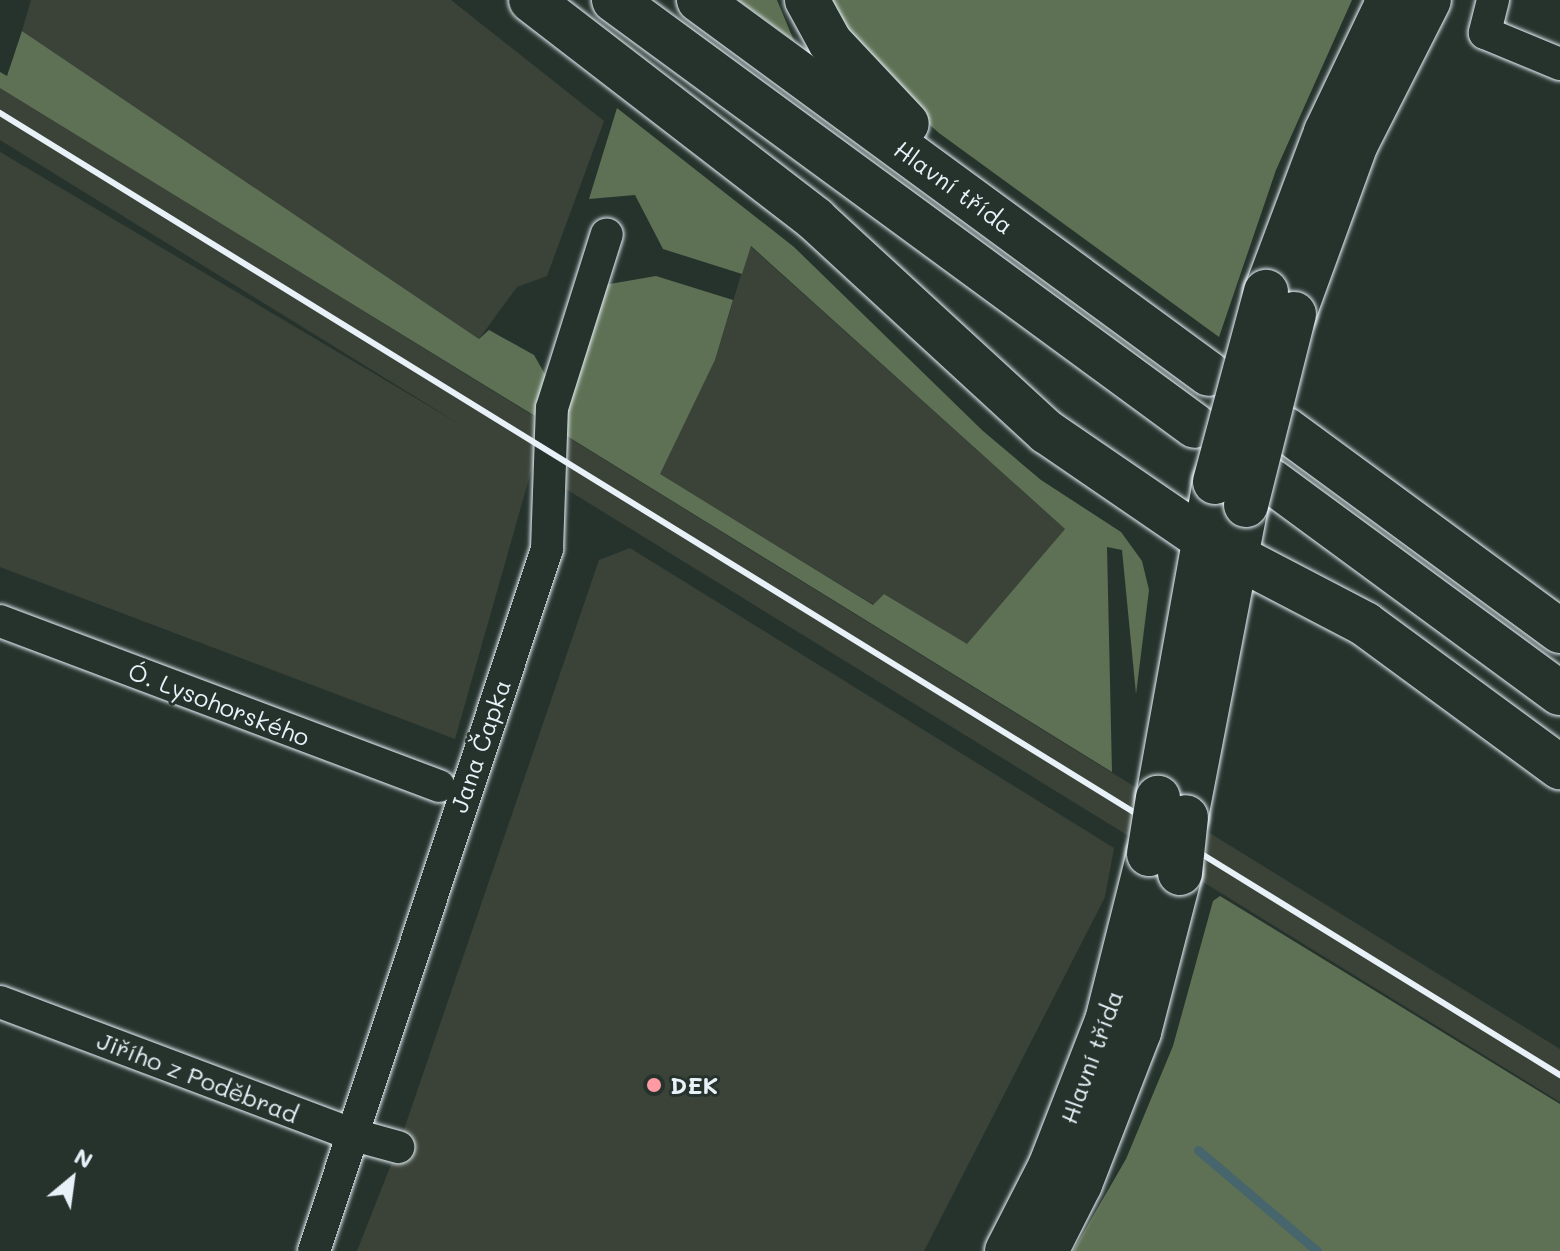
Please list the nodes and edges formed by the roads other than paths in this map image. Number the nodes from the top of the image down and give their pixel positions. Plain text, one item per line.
1 (531, 0) edge
2 (614, 0) edge
3 (699, 0) edge
4 (807, 0) edge
5 (1429, 0) edge
6 (1493, 0) edge
7 (1387, 3) edge
8 (1560, 64) edge
9 (607, 234) dead end
10 (1069, 271) junction
11 (1280, 303) junction
12 (1209, 374) dead end
13 (1195, 426) dead end
14 (1285, 429) dead end
15 (1244, 489) junction
16 (1220, 548) junction
17 (0, 621) edge
18 (1560, 631) edge
19 (1560, 693) edge
20 (1560, 767) edge
21 (439, 786) dead end
22 (1164, 864) junction
23 (0, 1002) edge
24 (354, 1135) junction
25 (398, 1147) dead end
26 (314, 1251) edge
27 (1007, 1251) edge
28 (1046, 1251) edge

1 - 16 main road
2 - 13 main road
3 - 10 main road, Hlavní třída
4 - 10 main road
5 - 11 main road
6 - 8 street
7 - 11 main road
9 - 24 street, Jana Čapka
10 - 12 main road, Hlavní třída
11 - 15 main road, bridge
14 - 18 main road
15 - 16 main road
15 - 19 main road
16 - 20 main road
16 - 22 main road, bridge
17 - 21 street, Ó. Lysohorského
22 - 27 main road, Hlavní třída
22 - 28 main road, Hlavní třída
23 - 24 street, Jiřího z Poděbrad
24 - 25 street, Jiřího z Poděbrad
24 - 26 street, Jana Čapka

